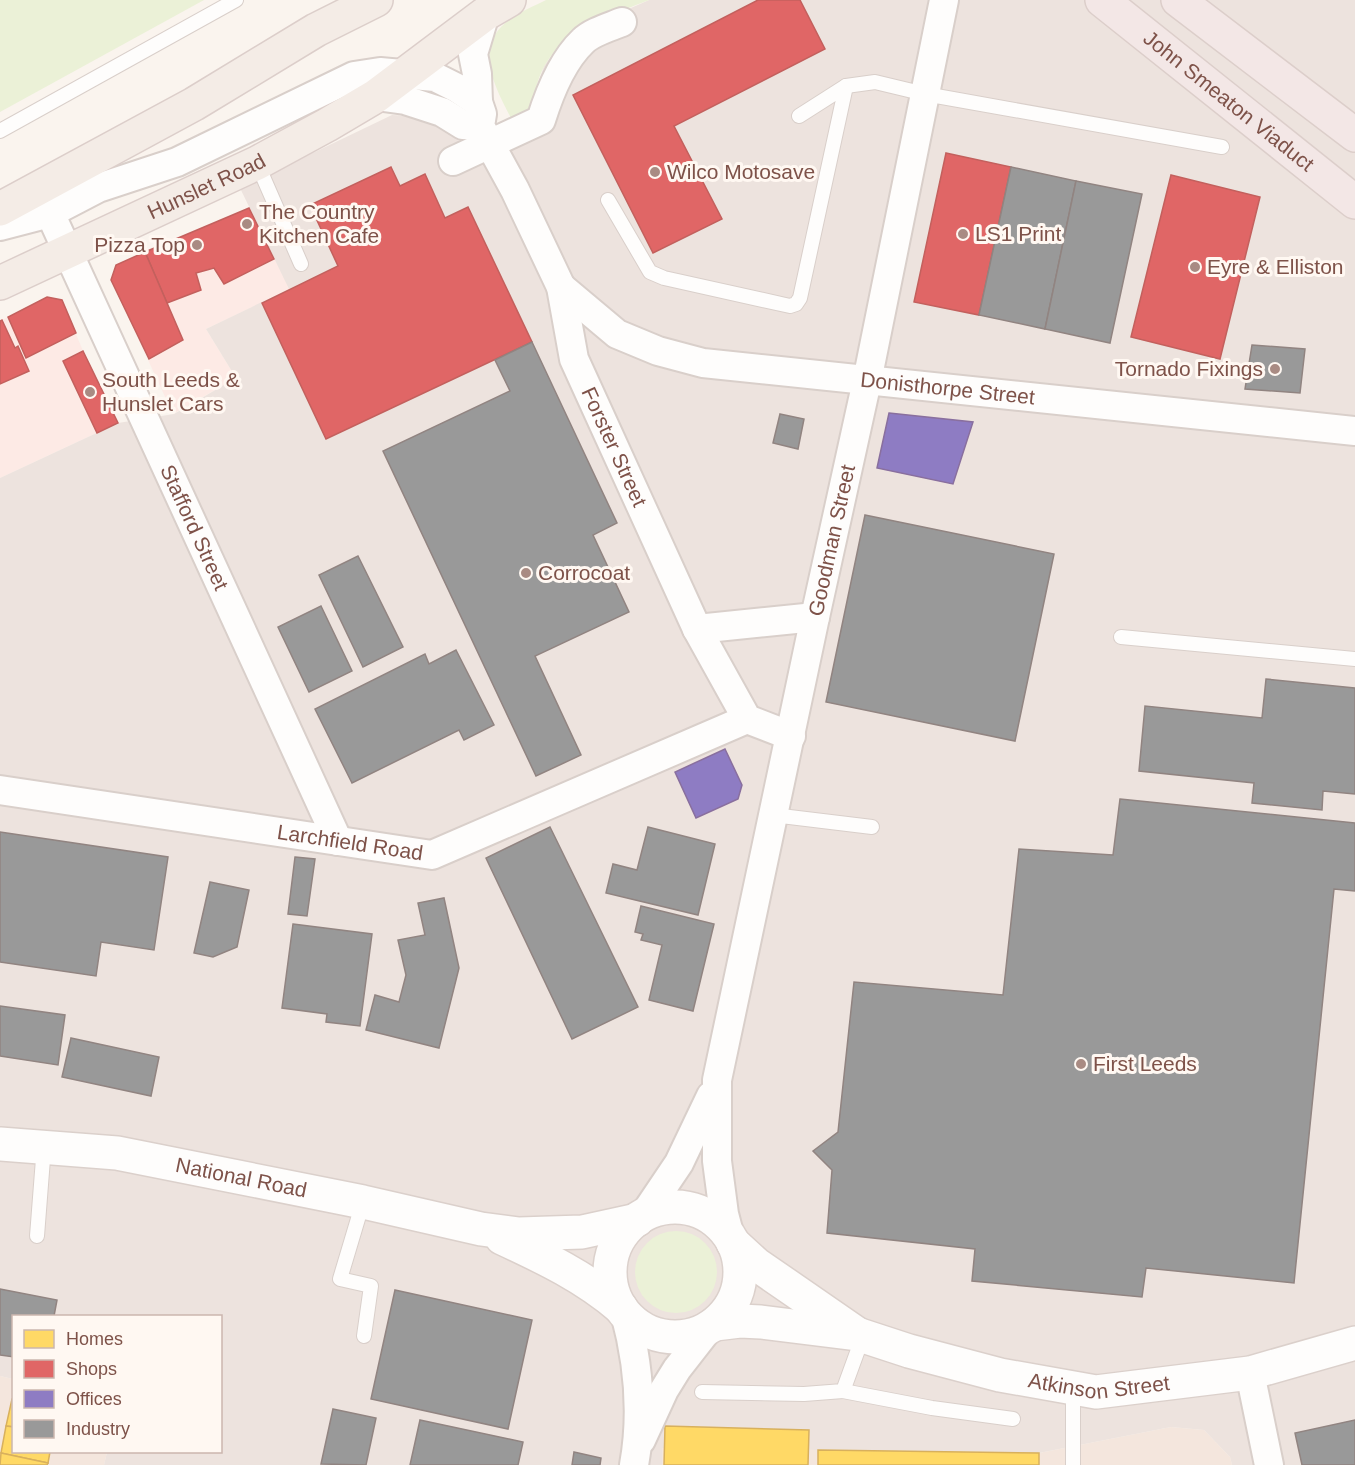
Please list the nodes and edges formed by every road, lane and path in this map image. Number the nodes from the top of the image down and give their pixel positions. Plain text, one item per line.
1 (236, 0) edge
2 (376, 0) edge
3 (944, 0) edge
4 (1102, 0) edge
5 (1178, 0) edge
6 (497, 7) edge
7 (622, 22) dead end
8 (405, 74) junction
9 (846, 86) junction
10 (925, 94) junction
11 (376, 96) junction
12 (799, 116) dead end
13 (482, 124) junction
14 (0, 131) edge
15 (1355, 135) edge
16 (1222, 147) dead end
17 (453, 161) dead end
18 (257, 163) junction
19 (608, 200) dead end
20 (1355, 202) edge
21 (0, 209) edge
22 (50, 213) junction
23 (0, 226) edge
24 (68, 250) junction
25 (301, 264) dead end
26 (0, 283) edge
27 (561, 287) junction
28 (867, 381) junction
29 (1355, 431) edge
30 (815, 616) junction
31 (697, 629) junction
32 (1121, 637) dead end
33 (1355, 659) edge
34 (747, 719) junction
35 (791, 736) junction
36 (0, 790) edge
37 (773, 815) junction
38 (873, 827) dead end
39 (338, 842) junction
40 (717, 1080) junction
41 (0, 1144) edge
42 (44, 1146) junction
43 (363, 1202) junction
44 (641, 1218) junction
45 (481, 1229) junction
46 (37, 1236) dead end
47 (731, 1240) junction
48 (623, 1311) junction
49 (712, 1326) junction
50 (364, 1335) dead end
51 (860, 1335) junction
52 (1351, 1346) edge
53 (1250, 1373) junction
54 (1073, 1388) junction
55 (843, 1391) junction
56 (702, 1392) dead end
57 (1013, 1419) dead end
58 (635, 1458) edge
59 (1073, 1465) edge
60 (1269, 1465) edge

1 - 14 lane
2 - 21 main road
3 - 10 street, Goodman Street
4 - 20 highway, John Smeaton Viaduct
5 - 15 highway
6 - 8 main road, Hunslet Road
6 - 13 street, Forster Street
7 - 13 street
8 - 11 main road, Hunslet Road
8 - 13 street, Forster Street
8 - 22 street, Hunslet Road
9 - 10 lane
9 - 12 lane
9 - 19 lane
10 - 16 lane
10 - 28 street, Goodman Street
11 - 13 street
11 - 18 main road, Hunslet Road
13 - 17 street
13 - 27 street, Forster Street
18 - 24 main road, Hunslet Road
18 - 25 lane
22 - 23 street, Hunslet Road
22 - 24 street, Stafford Street
24 - 26 main road, Hunslet Road
24 - 39 street, Stafford Street
27 - 28 street, Donisthorpe Street
27 - 31 street, Forster Street
28 - 29 street, Donisthorpe Street
28 - 30 street, Goodman Street
30 - 31 street
30 - 35 street, Goodman Street
31 - 34 street, Forster Street
32 - 33 lane
34 - 35 street
34 - 39 street, Larchfield Road
35 - 37 street, Goodman Street
36 - 39 street, Larchfield Road
37 - 38 lane
37 - 40 street, Goodman Street
40 - 44 street, Goodman Street
40 - 47 street, Goodman Street
41 - 42 street, National Road
42 - 43 street, National Road
42 - 46 lane
43 - 45 street, National Road
43 - 50 lane
44 - 45 street, National Road
44 - 47 street
44 - 48 street
45 - 48 street, National Road
47 - 49 street
47 - 51 street, Atkinson Street
48 - 49 street
48 - 58 street
49 - 51 street, Atkinson Street
49 - 58 street
51 - 54 street, Atkinson Street
51 - 55 lane
52 - 53 street, Atkinson Street
53 - 54 street, Atkinson Street
53 - 60 street
54 - 59 lane
55 - 56 lane
55 - 57 lane

